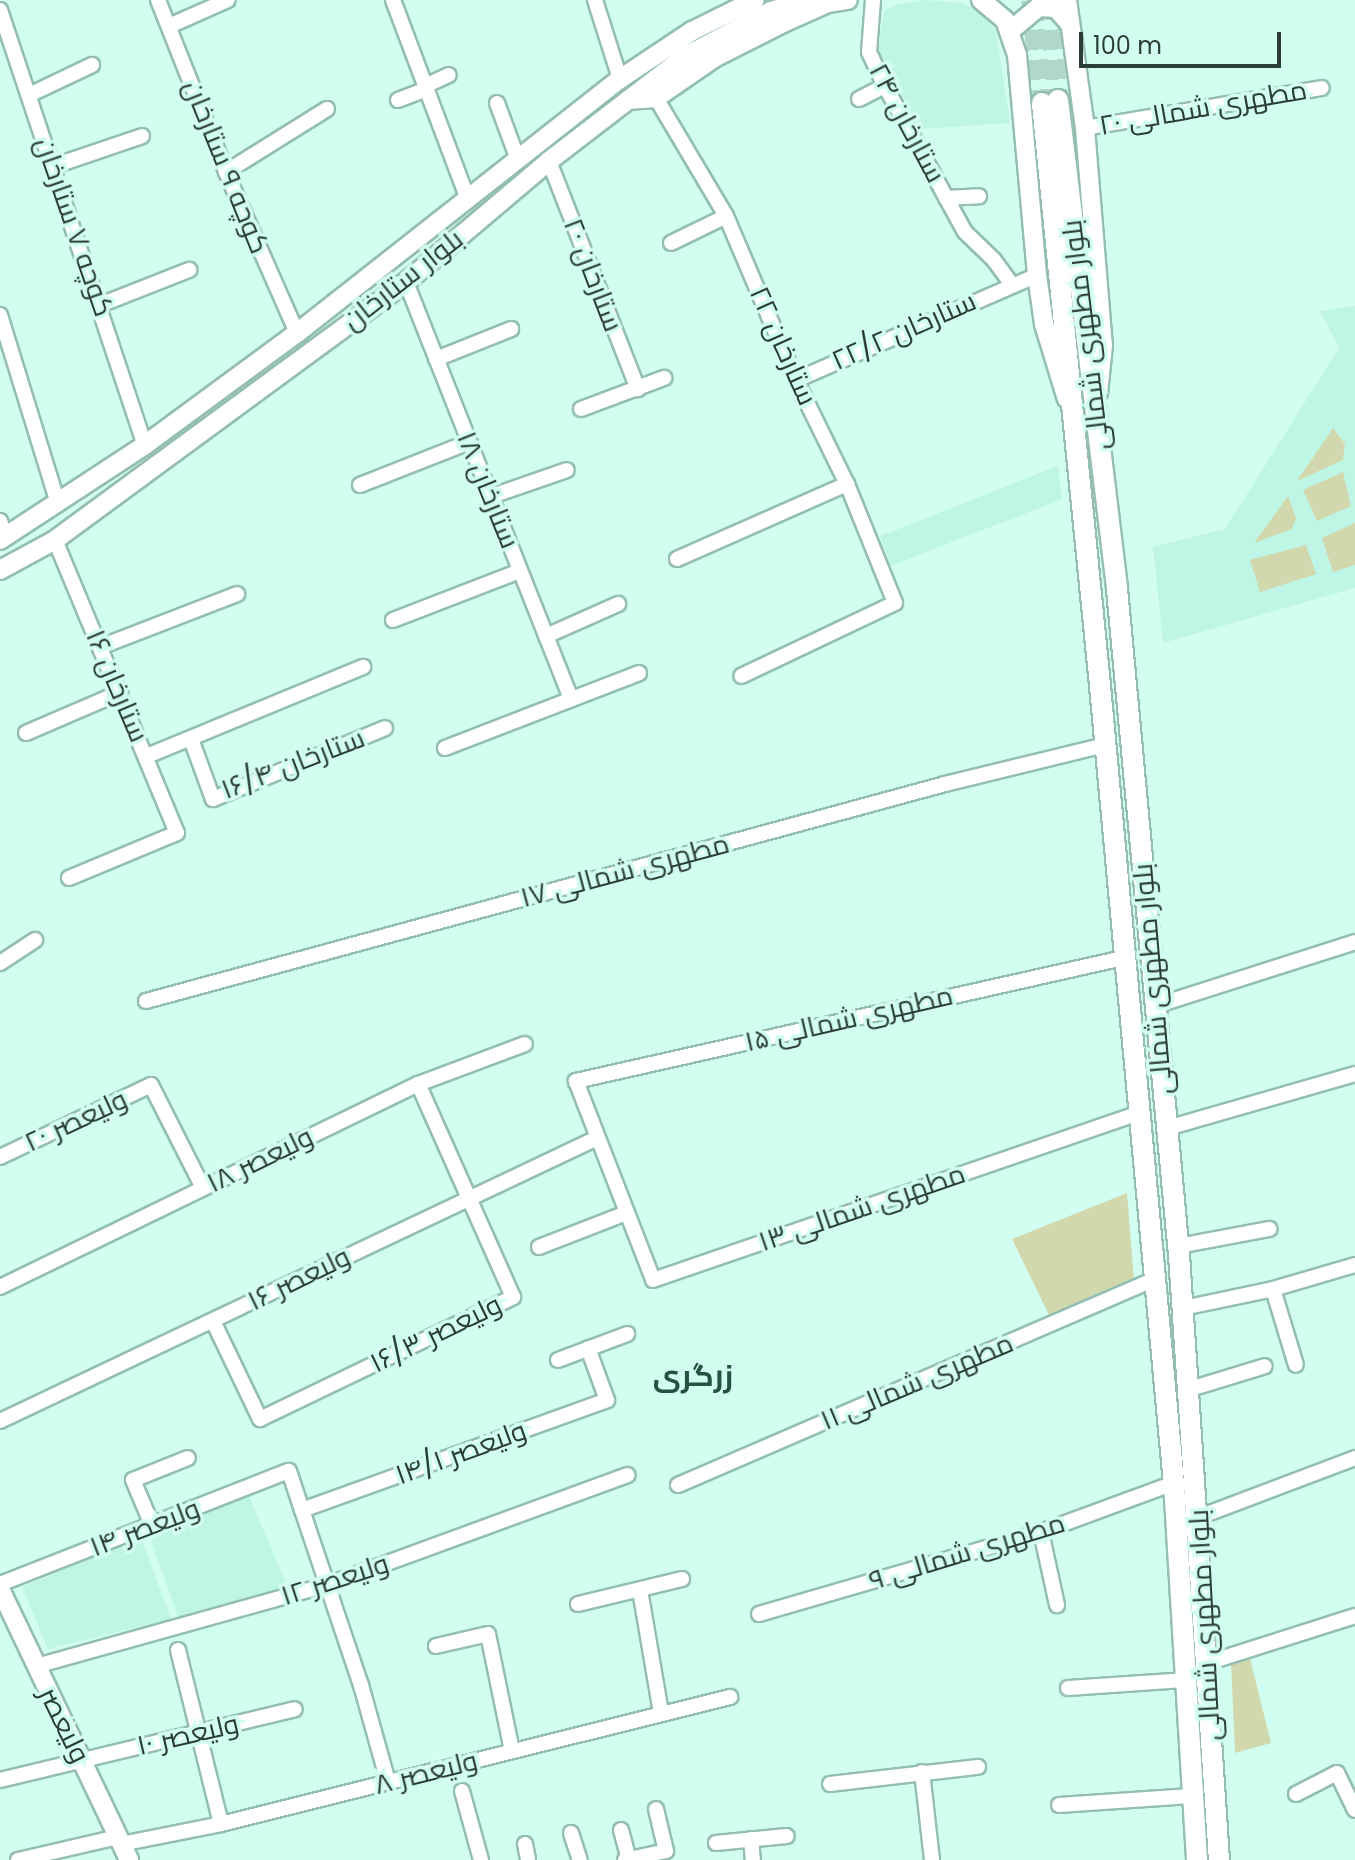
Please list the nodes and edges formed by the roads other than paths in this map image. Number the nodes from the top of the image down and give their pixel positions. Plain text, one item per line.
1 (158, 0) edge
2 (228, 0) edge
3 (393, 0) edge
4 (595, 0) edge
5 (755, 0) edge
6 (809, 0) edge
7 (848, 0) edge
8 (873, 0) edge
9 (981, 0) edge
10 (1067, 0) edge
11 (1079, 0) edge
12 (0, 10) edge
13 (169, 26) junction
14 (1010, 31) junction
15 (1074, 34) junction
16 (92, 65) dead end
17 (449, 75) dead end
18 (620, 79) junction
19 (885, 86) junction
20 (426, 87) junction
21 (1322, 88) dead end
22 (29, 95) junction
23 (656, 98) junction
24 (859, 99) dead end
25 (398, 100) dead end
26 (625, 100) junction
27 (497, 103) dead end
28 (327, 109) dead end
29 (1085, 128) junction
30 (142, 136) dead end
31 (517, 157) junction
32 (549, 161) junction
33 (54, 166) junction
34 (226, 172) junction
35 (979, 196) dead end
36 (946, 198) junction
37 (468, 200) junction
38 (726, 216) junction
39 (671, 243) dead end
40 (189, 270) dead end
41 (1037, 275) junction
42 (406, 282) junction
43 (1011, 283) junction
44 (100, 305) junction
45 (0, 315) edge
46 (511, 329) dead end
47 (297, 333) junction
48 (436, 359) junction
49 (664, 378) dead end
50 (796, 380) junction
51 (638, 389) junction
52 (581, 409) dead end
53 (1095, 415) junction
54 (1072, 417) junction
55 (469, 442) junction
56 (145, 445) junction
57 (567, 470) dead end
58 (847, 484) junction
59 (360, 485) dead end
60 (492, 496) junction
61 (58, 504) junction
62 (2, 533) edge
63 (55, 540) junction
64 (677, 559) dead end
65 (0, 570) edge
66 (520, 571) junction
67 (237, 594) dead end
68 (618, 604) dead end
69 (393, 620) dead end
70 (546, 636) junction
71 (100, 647) junction
72 (363, 667) dead end
73 (639, 673) dead end
74 (741, 676) dead end
75 (121, 692) junction
76 (571, 699) junction
77 (385, 728) dead end
78 (26, 733) dead end
79 (191, 739) junction
80 (1105, 745) junction
81 (445, 748) dead end
82 (147, 756) junction
83 (69, 878) dead end
84 (35, 940) dead end
85 (1355, 942) edge
86 (1123, 958) junction
87 (0, 963) edge
88 (146, 1001) dead end
89 (1155, 1006) junction
90 (525, 1044) dead end
91 (1355, 1074) edge
92 (418, 1084) junction
93 (1139, 1113) junction
94 (1167, 1128) junction
95 (597, 1138) junction
96 (0, 1157) edge
97 (203, 1188) junction
98 (468, 1197) junction
99 (626, 1213) junction
100 (1269, 1229) dead end
101 (1178, 1246) junction
102 (539, 1247) dead end
103 (1355, 1265) edge
104 (1155, 1279) junction
105 (0, 1287) edge
106 (1273, 1289) junction
107 (1183, 1308) junction
108 (213, 1321) junction
109 (627, 1334) dead end
110 (588, 1348) junction
111 (558, 1360) dead end
112 (1296, 1365) dead end
113 (1265, 1366) dead end
114 (1190, 1389) junction
115 (0, 1421) edge
116 (188, 1458) dead end
117 (1355, 1458) edge
118 (628, 1475) dead end
119 (1174, 1483) junction
120 (678, 1485) dead end
121 (302, 1510) junction
122 (1199, 1517) junction
123 (152, 1525) junction
124 (1041, 1532) junction
125 (682, 1579) dead end
126 (327, 1585) junction
127 (0, 1586) edge
128 (640, 1590) junction
129 (578, 1604) dead end
130 (1057, 1605) dead end
131 (759, 1614) dead end
132 (1355, 1616) edge
133 (7, 1621) edge
134 (436, 1646) dead end
135 (178, 1650) dead end
136 (1207, 1663) junction
137 (36, 1666) junction
138 (1184, 1680) junction
139 (1068, 1688) dead end
140 (730, 1697) dead end
141 (295, 1709) dead end
142 (661, 1713) junction
143 (197, 1734) junction
144 (512, 1751) junction
145 (81, 1759) junction
146 (978, 1767) dead end
147 (922, 1772) junction
148 (0, 1780) edge
149 (388, 1782) junction
150 (830, 1784) dead end
151 (462, 1791) dead end
152 (1296, 1794) dead end
153 (1191, 1796) junction
154 (1059, 1805) dead end
155 (656, 1809) dead end
156 (1355, 1810) edge
157 (1215, 1822) junction
158 (221, 1824) junction
159 (621, 1830) dead end
160 (571, 1833) dead end
161 (787, 1836) dead end
162 (1193, 1837) junction
163 (751, 1839) junction
164 (716, 1843) dead end
165 (525, 1844) dead end
166 (123, 1847) edge
167 (18, 1860) edge
168 (481, 1860) edge
169 (528, 1860) edge
170 (580, 1860) edge
171 (627, 1860) edge
172 (753, 1860) edge
173 (932, 1860) edge
174 (1188, 1860) edge
175 (1197, 1860) edge
176 (1219, 1860) edge
177 (1234, 1860) edge

1 - 13 street, کوچه ۹ ستارخان
2 - 13 street
3 - 20 street
4 - 18 street
5 - 18 main road, بلوار ستارخان
6 - 26 main road, بلوار ستارخان
7 - 23 main road
8 - 19 street, ۲۴ ستارخان
9 - 14 main road
10 - 15 main road
11 - 15 main road
12 - 22 street, کوچه ۷ ستارخان
13 - 34 street, کوچه ۹ ستارخان
14 - 15 main road
14 - 41 main road
15 - 29 main road
16 - 22 street
17 - 20 street
18 - 31 main road, بلوار ستارخان
19 - 24 street
19 - 36 street, ۲۴ ستارخان
20 - 25 street
20 - 37 street
21 - 29 street, ۲۰ مطهری شمالی
22 - 33 street, کوچه ۷ ستارخان
23 - 26 main road
23 - 38 street, ۲۲ ستارخان
26 - 32 main road, بلوار ستارخان
27 - 31 street
28 - 34 street
29 - 53 main road
30 - 33 street
31 - 37 main road, بلوار ستارخان
32 - 42 main road, بلوار ستارخان
32 - 51 street, ۲۰ ستارخان
33 - 44 street, کوچه ۷ ستارخان
34 - 47 street, کوچه ۹ ستارخان
35 - 36 street
36 - 43 street, ۲۴ ستارخان
37 - 47 main road, بلوار ستارخان
38 - 39 street
38 - 50 street, ۲۲ ستارخان
40 - 44 street
41 - 43 street, ۲۲/۲ ستارخان
41 - 54 main road
42 - 48 street, ۱۸ ستارخان
42 - 63 main road, بلوار ستارخان
43 - 50 street, ۲۲/۲ ستارخان
44 - 56 street, کوچه ۷ ستارخان
45 - 61 street
46 - 48 street
47 - 56 main road, بلوار ستارخان
48 - 55 street, ۱۸ ستارخان
49 - 51 street
50 - 58 street, ۲۲ ستارخان
51 - 52 street
53 - 54 main road, بلوار مطهرى شمالى
53 - 89 main road, بلوار مطهرى شمالى
54 - 80 main road, بلوار مطهرى شمالى
55 - 59 street
55 - 60 street, ۱۸ ستارخان
56 - 61 main road, بلوار ستارخان
57 - 60 street
58 - 64 street
58 - 74 street, ۲۲ ستارخان
60 - 66 street, ۱۸ ستارخان
61 - 62 main road, بلوار ستارخان
63 - 65 main road, بلوار ستارخان
63 - 71 street, ۱۶ ستارخان
66 - 69 street
66 - 70 street, ۱۸ ستارخان
67 - 71 street
68 - 70 street
70 - 76 street, ۱۸ ستارخان
71 - 75 street, ۱۶ ستارخان
72 - 79 street
73 - 76 street
75 - 78 street
75 - 82 street, ۱۶ ستارخان
76 - 81 street
77 - 79 street, ۱۶/۴ ستارخان
79 - 82 street
80 - 86 main road, بلوار مطهرى شمالى
80 - 88 street, ۱۷ مطهری شمالی
82 - 83 street, ۱۶ ستارخان
84 - 87 street
85 - 89 street
86 - 93 main road, بلوار مطهرى شمالى
86 - 95 street, ۱۵ مطهری شمالی
89 - 94 main road, بلوار مطهرى شمالى
90 - 92 street, ۱۸ ولیعصر
91 - 94 street
92 - 97 street, ۱۸ ولیعصر
92 - 98 street
93 - 99 street, ۱۳ مطهری شمالی
93 - 104 main road, بلوار مطهرى شمالى
94 - 101 main road, بلوار مطهرى شمالى
95 - 98 street, ۱۶ ولیعصر
95 - 99 street
96 - 97 street, ۲۰ ولیعصر
97 - 105 street, ۱۸ ولیعصر
98 - 108 street, ۱۶ ولیعصر
98 - 108 street, ۱۶/۳ ولیعصر
99 - 102 street
100 - 101 street
101 - 107 main road, بلوار مطهرى شمالى
103 - 106 street
104 - 119 main road, بلوار مطهرى شمالى
104 - 120 street, ۱۱ مطهری شمالی
106 - 107 street
106 - 112 street
107 - 114 main road, بلوار مطهرى شمالى
108 - 115 street, ۱۶ ولیعصر
109 - 110 street
110 - 111 street
110 - 121 street, ۱۴/۱ ولیعصر
113 - 114 street
114 - 122 main road, بلوار مطهرى شمالى
116 - 123 street
117 - 122 street
118 - 126 street, ۱۲ ولیعصر
119 - 124 street, ۹ مطهری شمالی
119 - 138 main road, بلوار مطهرى شمالى
121 - 123 street, ۱۴ ولیعصر
121 - 126 street
122 - 136 main road, بلوار مطهرى شمالى
123 - 127 street, ۱۴ ولیعصر
124 - 130 street
124 - 131 street, ۹ مطهری شمالی
125 - 128 street
126 - 137 street, ۱۲ ولیعصر
126 - 149 street
127 - 133 main road, ولیعصر
128 - 129 street
128 - 142 street
132 - 136 street
133 - 137 main road, ولیعصر
134 - 144 street
135 - 143 street
136 - 157 main road, بلوار مطهرى شمالى
137 - 145 main road, ولیعصر
138 - 139 street
138 - 153 main road, بلوار مطهرى شمالى
140 - 142 street, ۸ ولیعصر
141 - 143 street, ۱۰ ولیعصر
142 - 144 street, ۸ ولیعصر
143 - 145 street, ۱۰ ولیعصر
143 - 158 street
144 - 149 street, ۸ ولیعصر
145 - 148 street, ۱۰ ولیعصر
145 - 166 main road, ولیعصر
146 - 147 street
147 - 150 street
147 - 173 street
149 - 158 street, ۸ ولیعصر
151 - 168 street
152 - 156 street
153 - 154 street
153 - 162 main road, بلوار مطهرى شمالى
155 - 171 street
157 - 176 main road, بلوار مطهرى شمالى
157 - 177 main road
158 - 166 street, ۸ ولیعصر
159 - 171 street
160 - 170 street
161 - 163 street
162 - 174 main road
162 - 175 main road, بلوار مطهرى شمالى
163 - 164 street
163 - 172 street
165 - 169 street
166 - 167 street, ۸ ولیعصر

